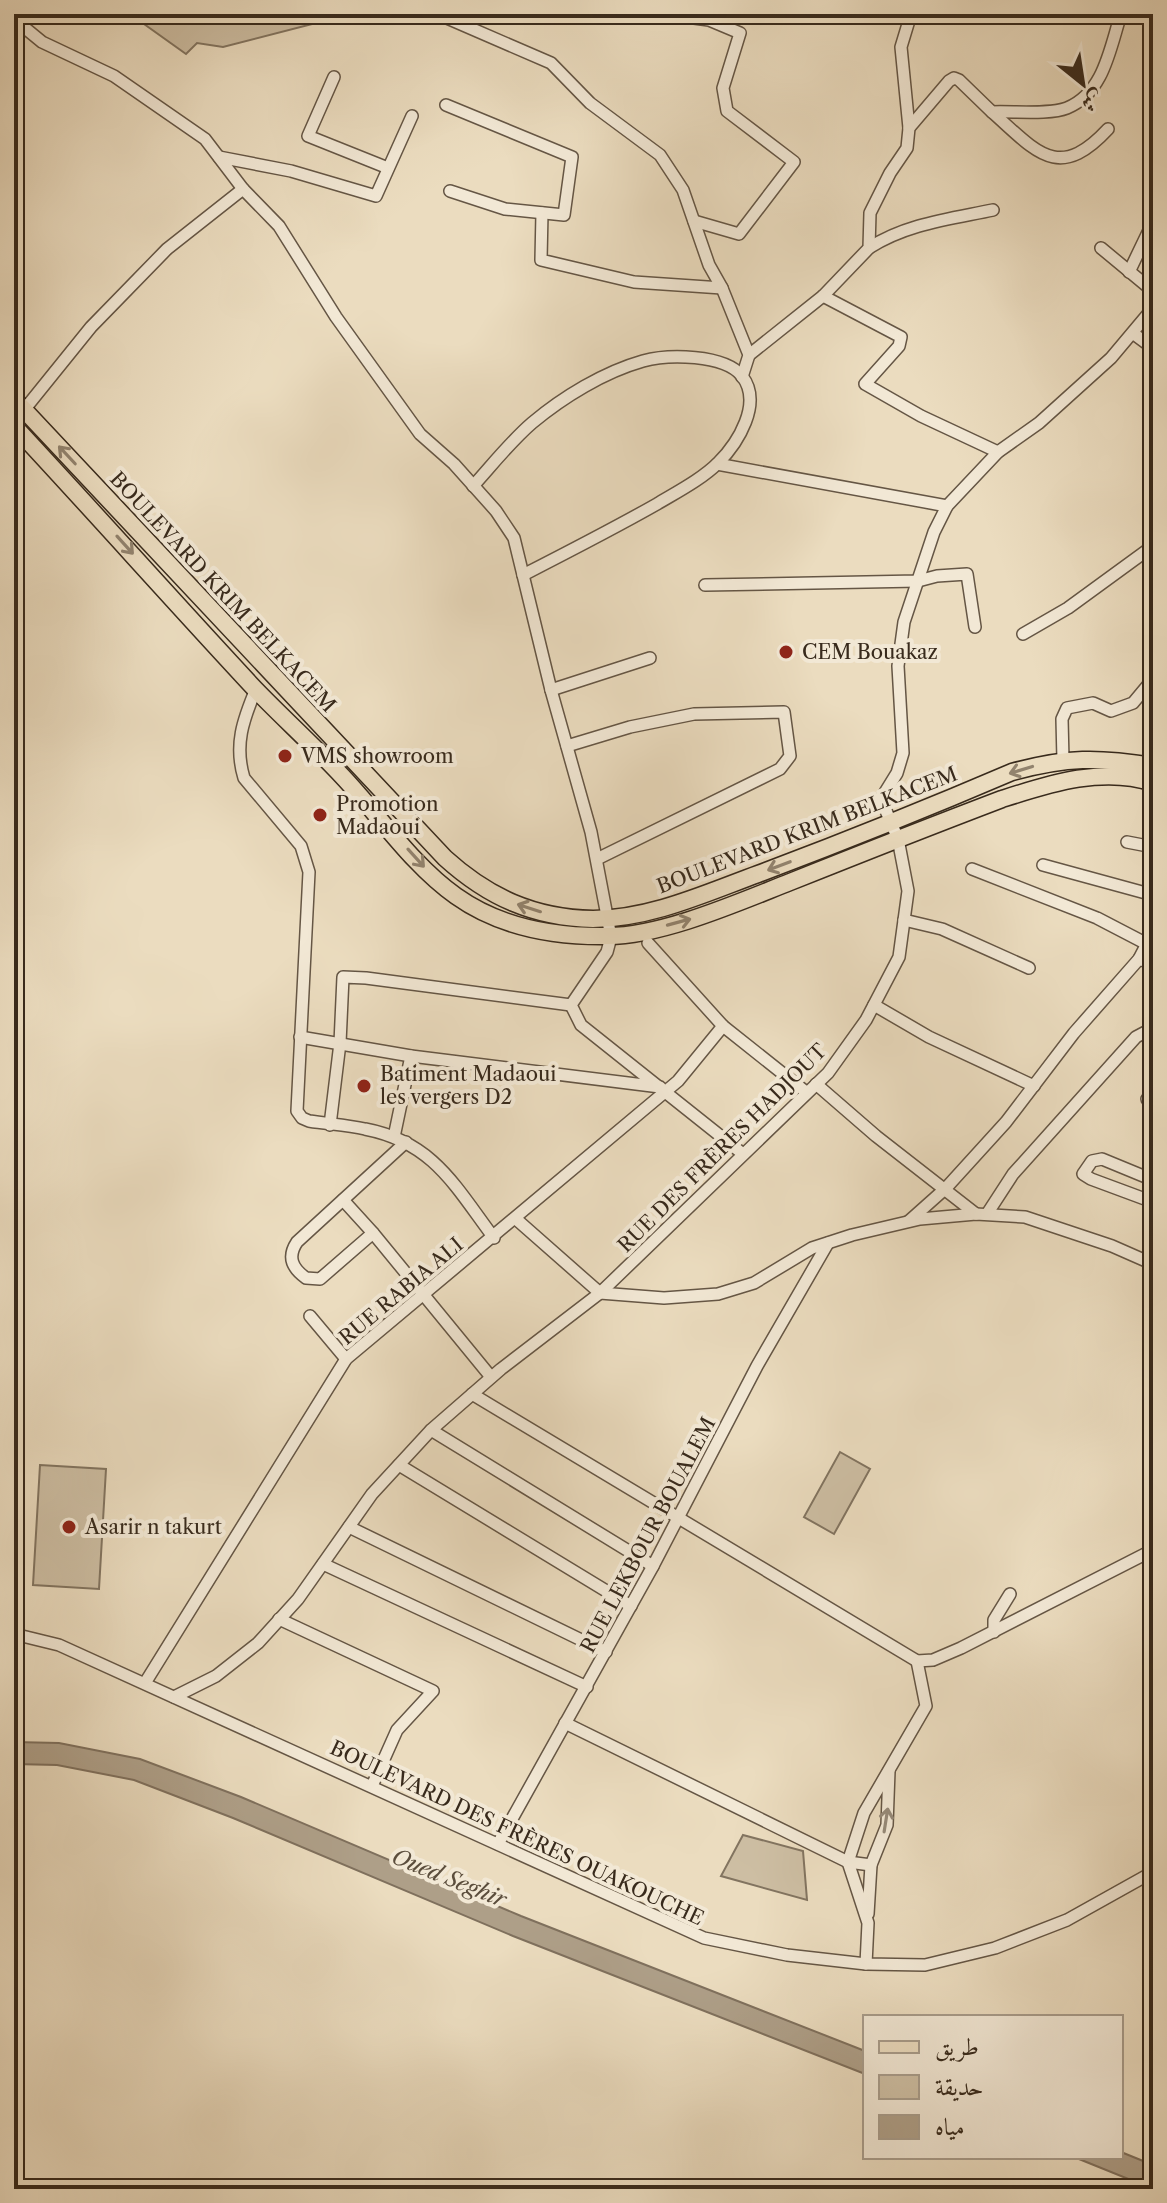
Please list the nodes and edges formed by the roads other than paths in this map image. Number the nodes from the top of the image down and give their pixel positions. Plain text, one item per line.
1 (444, 14) edge
2 (664, 14) edge
3 (911, 14) edge
4 (1121, 14) edge
5 (14, 19) edge
6 (334, 77) dead end
7 (446, 105) dead end
8 (992, 112) junction
9 (412, 116) dead end
10 (909, 128) junction
11 (1108, 129) dead end
12 (219, 157) junction
13 (388, 168) junction
14 (243, 189) junction
15 (450, 191) dead end
16 (993, 210) dead end
17 (542, 213) junction
18 (694, 221) junction
19 (1153, 222) edge
20 (869, 248) junction
21 (1101, 248) dead end
22 (1129, 272) junction
23 (722, 288) junction
24 (1153, 291) edge
25 (823, 296) junction
26 (1153, 308) edge
27 (1134, 334) junction
28 (1153, 348) edge
29 (749, 355) junction
30 (742, 377) junction
31 (19, 405) edge
32 (14, 426) edge
33 (998, 452) junction
34 (717, 464) junction
35 (473, 486) junction
36 (947, 506) junction
37 (1153, 546) edge
38 (523, 575) junction
39 (918, 581) junction
40 (705, 585) dead end
41 (975, 627) dead end
42 (1023, 634) dead end
43 (650, 658) dead end
44 (1153, 679) edge
45 (256, 689) junction
46 (551, 690) junction
47 (567, 746) junction
48 (1063, 760) junction
49 (1153, 766) edge
50 (1153, 783) edge
51 (889, 823) junction
52 (898, 839) junction
53 (1127, 842) dead end
54 (1153, 847) edge
55 (597, 859) junction
56 (1043, 865) dead end
57 (972, 869) dead end
58 (1153, 895) edge
59 (609, 918) junction
60 (904, 920) junction
61 (1153, 932) edge
62 (611, 937) junction
63 (648, 943) dead end
64 (1147, 944) junction
65 (1139, 959) junction
66 (1153, 964) edge
67 (1029, 968) dead end
68 (571, 1005) junction
69 (874, 1005) junction
70 (723, 1026) junction
71 (1151, 1034) edge
72 (300, 1037) junction
73 (340, 1043) junction
74 (411, 1056) junction
75 (816, 1084) junction
76 (1034, 1086) junction
77 (665, 1090) junction
78 (806, 1092) junction
79 (1153, 1096) edge
80 (1153, 1108) edge
81 (330, 1125) junction
82 (394, 1137) junction
83 (406, 1142) junction
84 (743, 1154) junction
85 (1153, 1180) edge
86 (946, 1188) junction
87 (343, 1200) junction
88 (1153, 1202) edge
89 (982, 1214) junction
90 (516, 1219) junction
91 (909, 1221) junction
92 (373, 1233) junction
93 (494, 1238) junction
94 (828, 1243) junction
95 (1153, 1264) edge
96 (600, 1293) junction
97 (424, 1295) junction
98 (310, 1316) dead end
99 (346, 1359) junction
100 (491, 1377) junction
101 (472, 1394) junction
102 (431, 1430) junction
103 (399, 1465) junction
104 (678, 1519) junction
105 (349, 1527) junction
106 (1153, 1550) edge
107 (323, 1564) junction
108 (653, 1566) junction
109 (1010, 1594) dead end
110 (631, 1606) junction
111 (279, 1619) junction
112 (994, 1632) junction
113 (14, 1634) edge
114 (606, 1652) junction
115 (917, 1661) junction
116 (145, 1683) junction
117 (587, 1687) junction
118 (174, 1697) junction
119 (565, 1723) junction
120 (890, 1768) junction
121 (372, 1786) junction
122 (498, 1844) junction
123 (859, 1864) junction
124 (1153, 1872) edge
125 (868, 1923) junction
126 (866, 1964) junction

1 - 18 street
2 - 18 street
3 - 10 street
4 - 8 street
5 - 12 street
6 - 13 street
7 - 17 street
8 - 10 street
8 - 11 street
9 - 13 street
10 - 20 street
12 - 13 street
12 - 14 street
14 - 31 street
14 - 35 street
15 - 17 street
16 - 20 street
17 - 23 street
18 - 23 street
19 - 22 street
20 - 25 street
21 - 22 street
22 - 24 street
23 - 29 street
25 - 29 street
25 - 33 street
26 - 27 street, RUE DES FRÈRES HADJOUT
27 - 28 street
27 - 33 street, RUE DES FRÈRES HADJOUT
29 - 30 street
30 - 34 street
30 - 35 street
59 -> 31 main road, BOULEVARD KRIM BELKACEM
32 -> 45 main road, BOULEVARD KRIM BELKACEM
33 - 36 street, RUE DES FRÈRES HADJOUT
34 - 36 street
34 - 38 street
35 - 38 street
36 - 39 street, RUE DES FRÈRES HADJOUT
37 - 42 street
38 - 46 street
39 - 40 street
39 - 41 street
39 - 51 street, RUE DES FRÈRES HADJOUT
43 - 46 street
44 - 48 street
45 -> 62 main road, BOULEVARD KRIM BELKACEM
45 - 72 street
46 - 47 street
47 - 55 street
47 - 55 street
48 - 49 main road, BOULEVARD KRIM BELKACEM
48 -> 51 main road, BOULEVARD KRIM BELKACEM
50 - 52 main road, BOULEVARD KRIM BELKACEM
51 - 52 street, RUE DES FRÈRES HADJOUT
51 -> 59 main road, BOULEVARD KRIM BELKACEM
52 - 60 street, RUE DES FRÈRES HADJOUT
62 -> 52 main road, BOULEVARD KRIM BELKACEM
53 - 54 street
55 - 59 street
56 - 58 street
57 - 64 street
59 - 62 street
60 - 67 street
60 - 69 street, RUE DES FRÈRES HADJOUT
61 - 64 street
62 - 68 street
63 - 70 street
64 - 65 street
65 - 66 street
65 - 76 street
68 - 73 street
68 - 77 street
69 - 75 street, RUE DES FRÈRES HADJOUT
69 - 76 street
70 - 77 street, RUE RABIA ALI
70 - 78 street
71 - 89 street
72 - 73 street
72 - 81 street
73 - 74 street
73 - 81 street
74 - 77 street
74 - 82 street
75 - 78 street, RUE DES FRÈRES HADJOUT
75 - 86 street
76 - 86 street
77 - 84 street
77 - 90 street, RUE RABIA ALI
78 - 84 street, RUE DES FRÈRES HADJOUT
79 - 80 street
81 - 82 street
82 - 83 street
83 - 87 street
83 - 93 street
84 - 96 street, RUE DES FRÈRES HADJOUT
85 - 88 street
86 - 89 street
86 - 91 street
87 - 92 street
87 - 92 street
89 - 91 street
89 - 95 street
90 - 93 street, RUE RABIA ALI
90 - 96 street
91 - 94 street
92 - 97 street
93 - 97 street, RUE RABIA ALI
94 - 96 street
94 - 104 street, RUE LEKBOUR BOUALEM
96 - 100 street, RUE DES FRÈRES HADJOUT
97 - 99 street, RUE RABIA ALI
97 - 100 street
98 - 99 street
99 - 116 street, RUE RABIA ALI
100 - 101 street, RUE DES FRÈRES HADJOUT
101 - 102 street, RUE DES FRÈRES HADJOUT
101 - 104 street
102 - 103 street, RUE DES FRÈRES HADJOUT
102 - 108 street
103 - 105 street, RUE DES FRÈRES HADJOUT
103 - 110 street
104 - 108 street, RUE LEKBOUR BOUALEM
104 - 115 street
105 - 107 street, RUE DES FRÈRES HADJOUT
105 - 114 street
106 - 112 street
107 - 111 street, RUE DES FRÈRES HADJOUT
107 - 117 street
108 - 110 street, RUE LEKBOUR BOUALEM
109 - 112 street
110 - 114 street, RUE LEKBOUR BOUALEM
111 - 118 street, RUE DES FRÈRES HADJOUT
111 - 121 street
112 - 115 street
113 - 116 street, BOULEVARD DES FRÈRES OUAKOUCHE
114 - 117 street, RUE LEKBOUR BOUALEM
115 - 120 street
116 - 118 street, BOULEVARD DES FRÈRES OUAKOUCHE
117 - 119 street, RUE LEKBOUR BOUALEM
118 - 121 street, BOULEVARD DES FRÈRES OUAKOUCHE
119 - 122 street, RUE LEKBOUR BOUALEM
119 - 123 street
120 - 123 street
123 -> 120 street
121 - 122 street, BOULEVARD DES FRÈRES OUAKOUCHE
122 - 126 street, BOULEVARD DES FRÈRES OUAKOUCHE
123 - 125 street
123 - 125 street
124 - 126 street, BOULEVARD DES FRÈRES OUAKOUCHE
125 - 126 street

